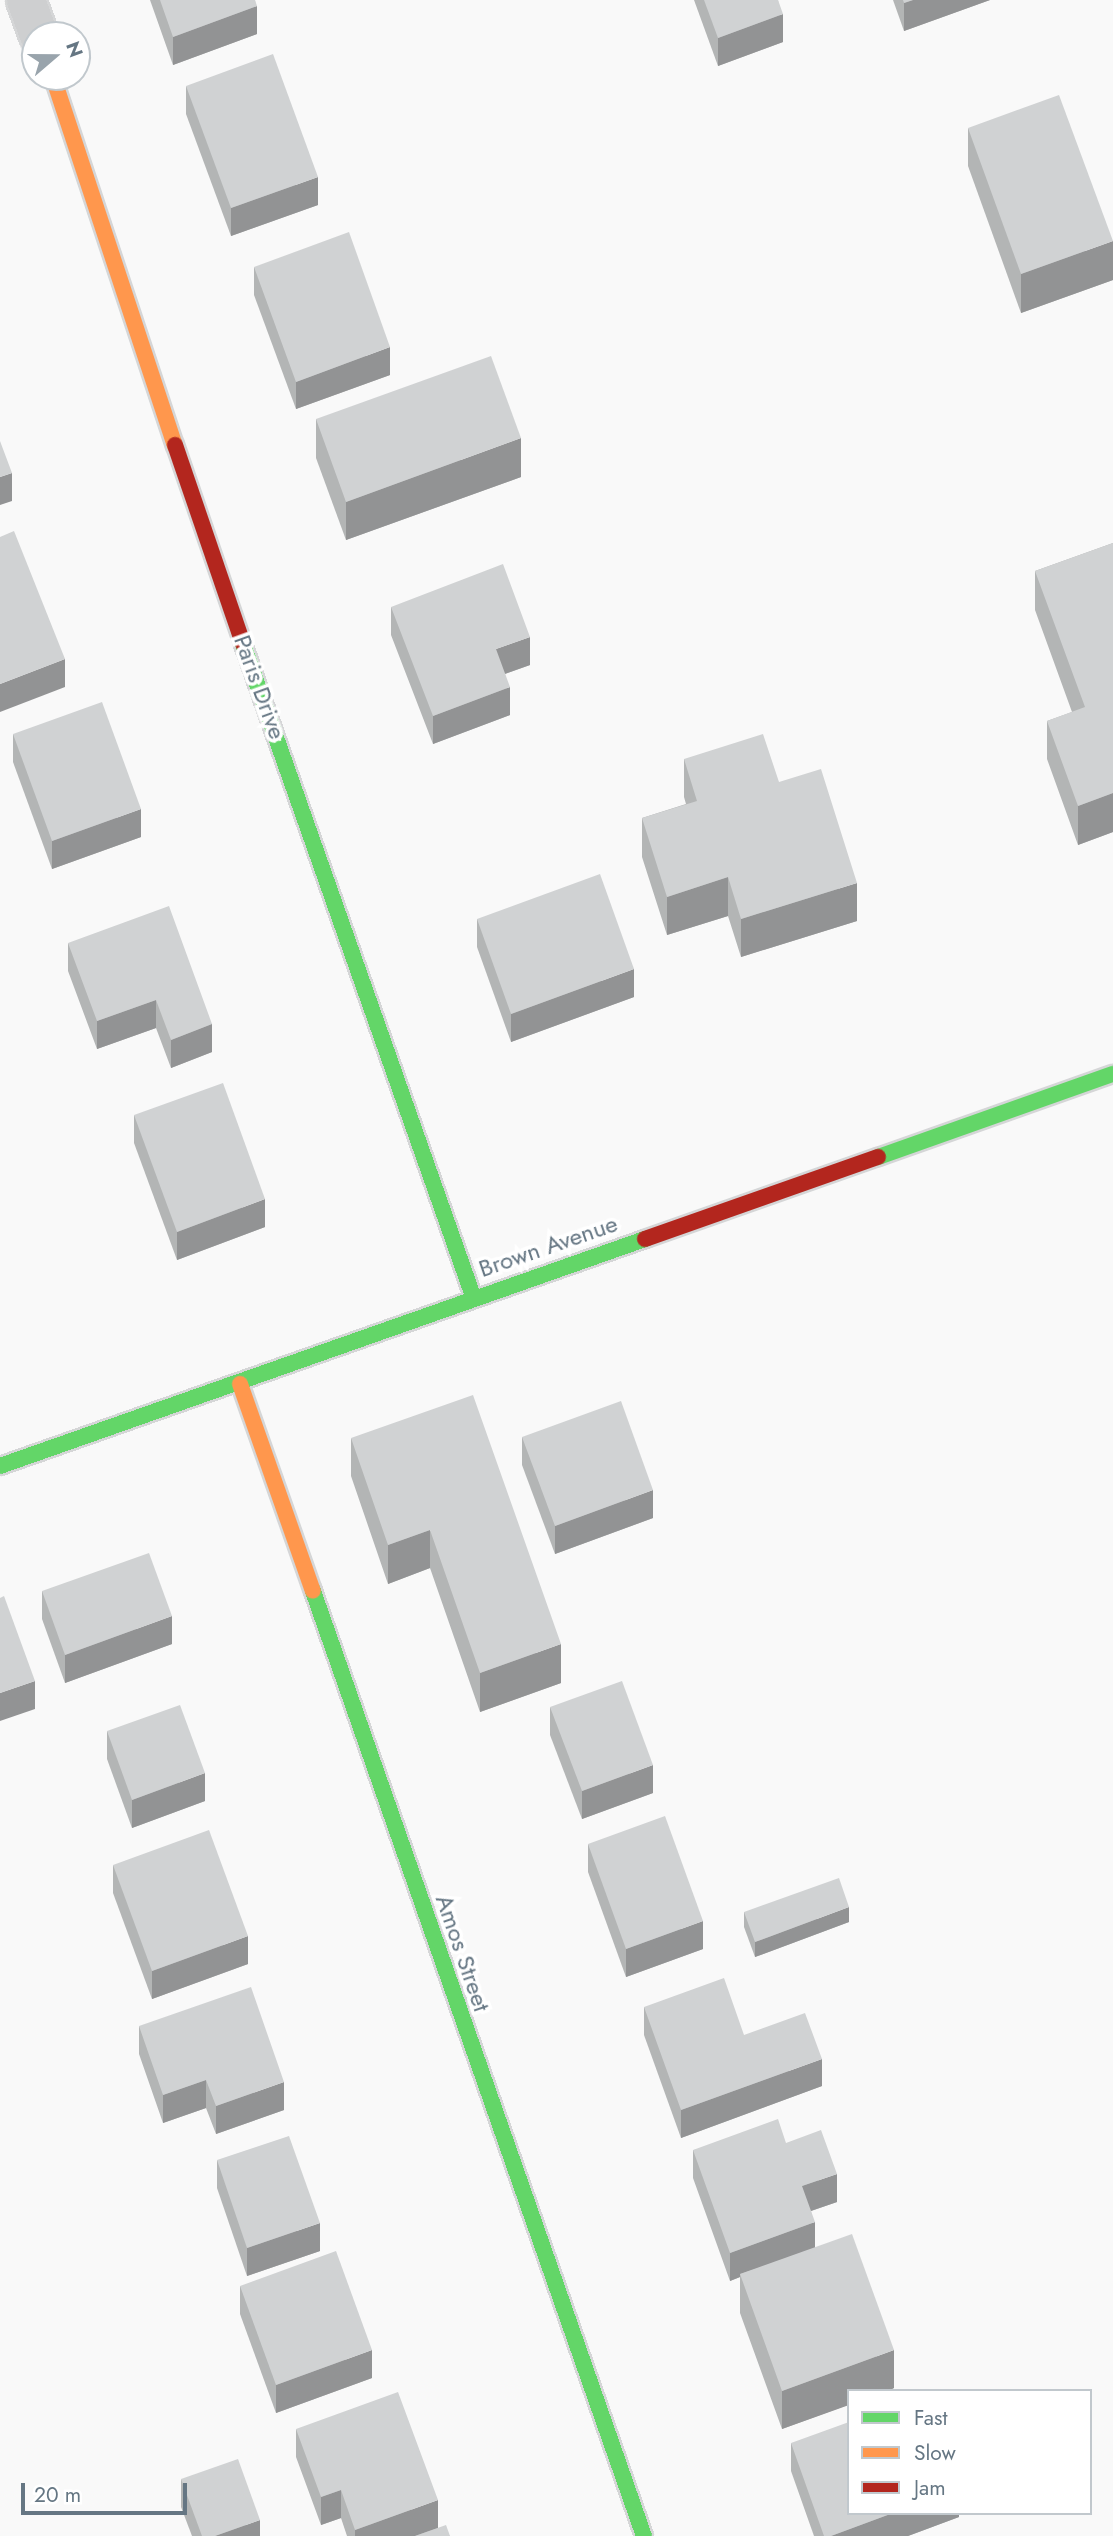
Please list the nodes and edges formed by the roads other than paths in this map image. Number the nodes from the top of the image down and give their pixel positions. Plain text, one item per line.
1 (26, 0) edge
2 (33, 21) edge
3 (58, 91) edge
4 (1113, 1074) edge
5 (473, 1296) junction
6 (240, 1384) junction
7 (0, 1466) edge
8 (644, 2536) edge

1 - 2 street
3 - 5 street, Paris Drive
4 - 5 street, Brown Avenue
5 - 6 street, Brown Avenue
6 - 7 street, Brown Avenue
6 - 8 street, Amos Street

